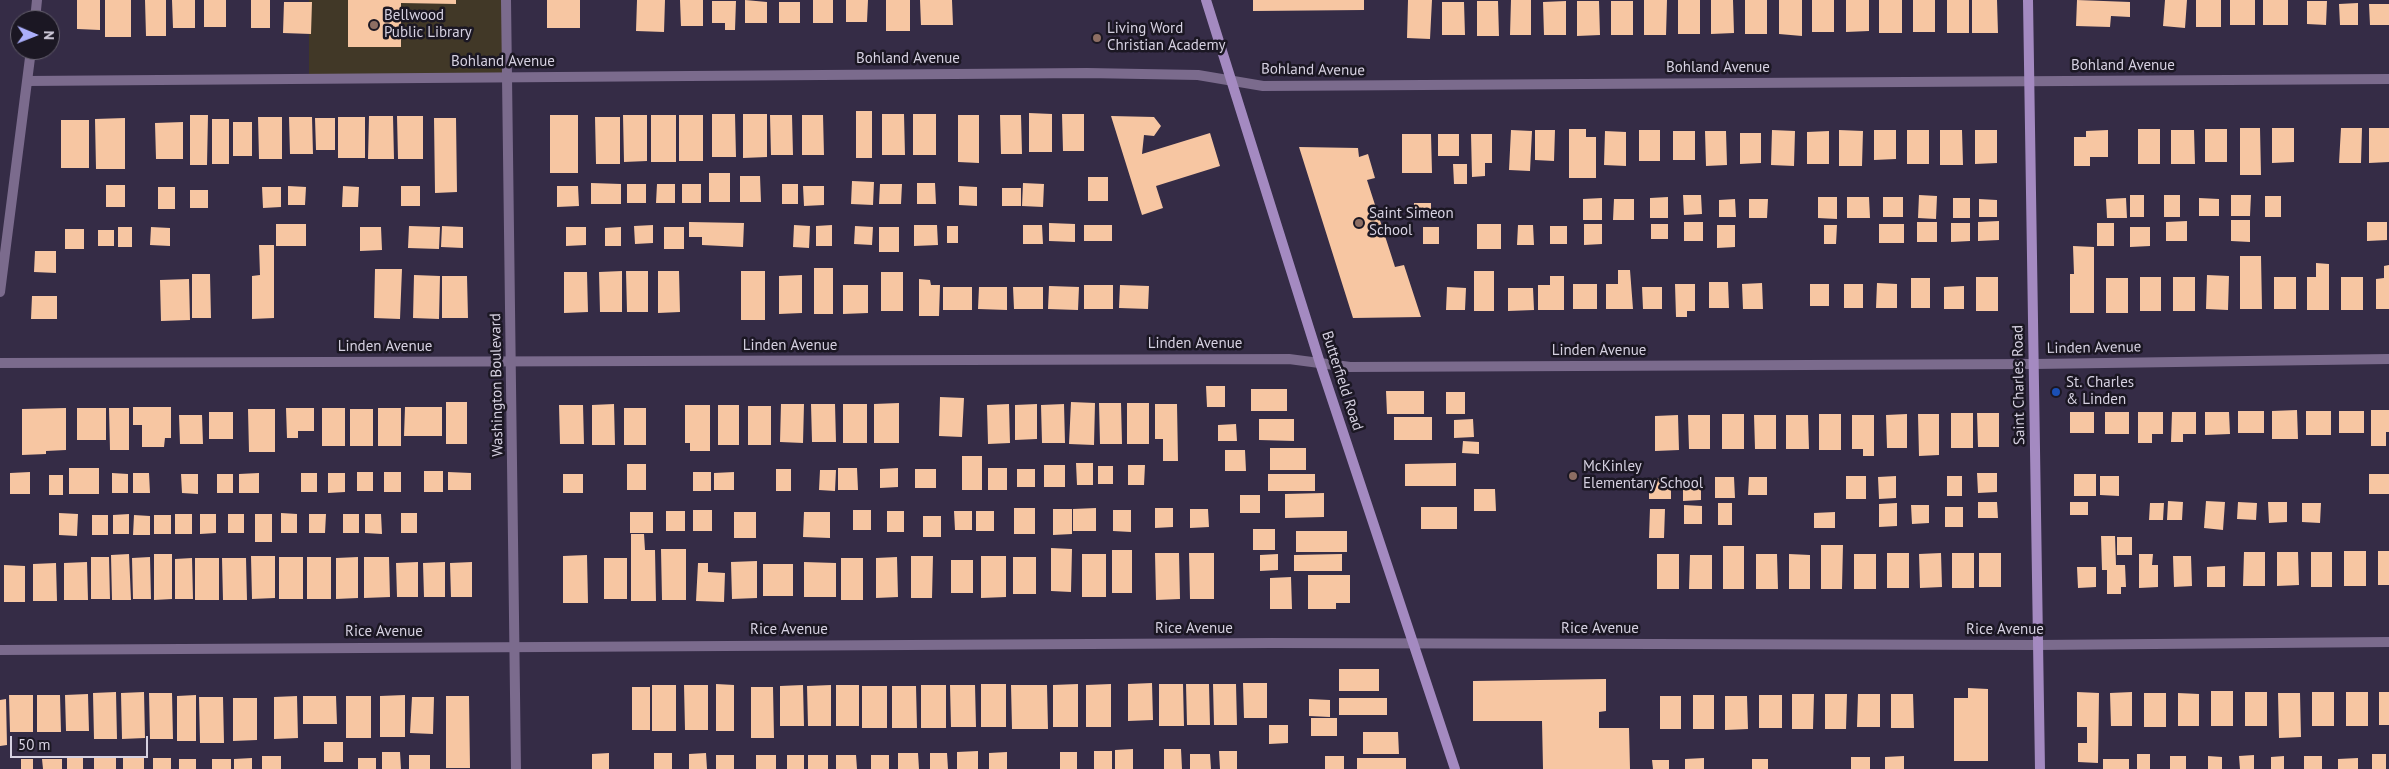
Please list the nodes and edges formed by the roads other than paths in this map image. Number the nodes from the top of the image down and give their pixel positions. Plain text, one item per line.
1 (506, 0) edge
2 (1206, 0) edge
3 (2028, 0) edge
4 (30, 60) edge
5 (506, 77) junction
6 (2389, 79) edge
7 (1231, 80) junction
8 (27, 81) junction
9 (2029, 82) junction
10 (0, 292) edge
11 (2389, 359) edge
12 (511, 362) junction
13 (1320, 362) junction
14 (0, 363) edge
15 (2034, 364) junction
16 (2389, 642) edge
17 (1414, 644) junction
18 (2037, 645) junction
19 (514, 646) junction
20 (0, 650) edge
21 (516, 769) edge
22 (1455, 769) edge
23 (2040, 769) edge

1 - 5 street, Washington Boulevard
2 - 7 main road, Butterfield Road
3 - 9 main road, Saint Charles Road
4 - 8 street
5 - 7 street, Bohland Avenue
5 - 8 street, Bohland Avenue
5 - 12 street, Washington Boulevard
6 - 9 street, Bohland Avenue
7 - 9 street, Bohland Avenue
7 - 13 main road, Butterfield Road
8 - 10 street
9 - 15 main road, Saint Charles Road
11 - 15 street, Linden Avenue
12 - 13 street, Linden Avenue
12 - 14 street, Linden Avenue
12 - 19 street, Washington Boulevard
13 - 15 street, Linden Avenue
13 - 17 main road, Butterfield Road
15 - 18 main road, Saint Charles Road
16 - 18 street, Rice Avenue
17 - 18 street, Rice Avenue
17 - 19 street, Rice Avenue
17 - 22 main road, Butterfield Road
18 - 23 main road, Saint Charles Road
19 - 20 street, Rice Avenue
19 - 21 street, Washington Boulevard

